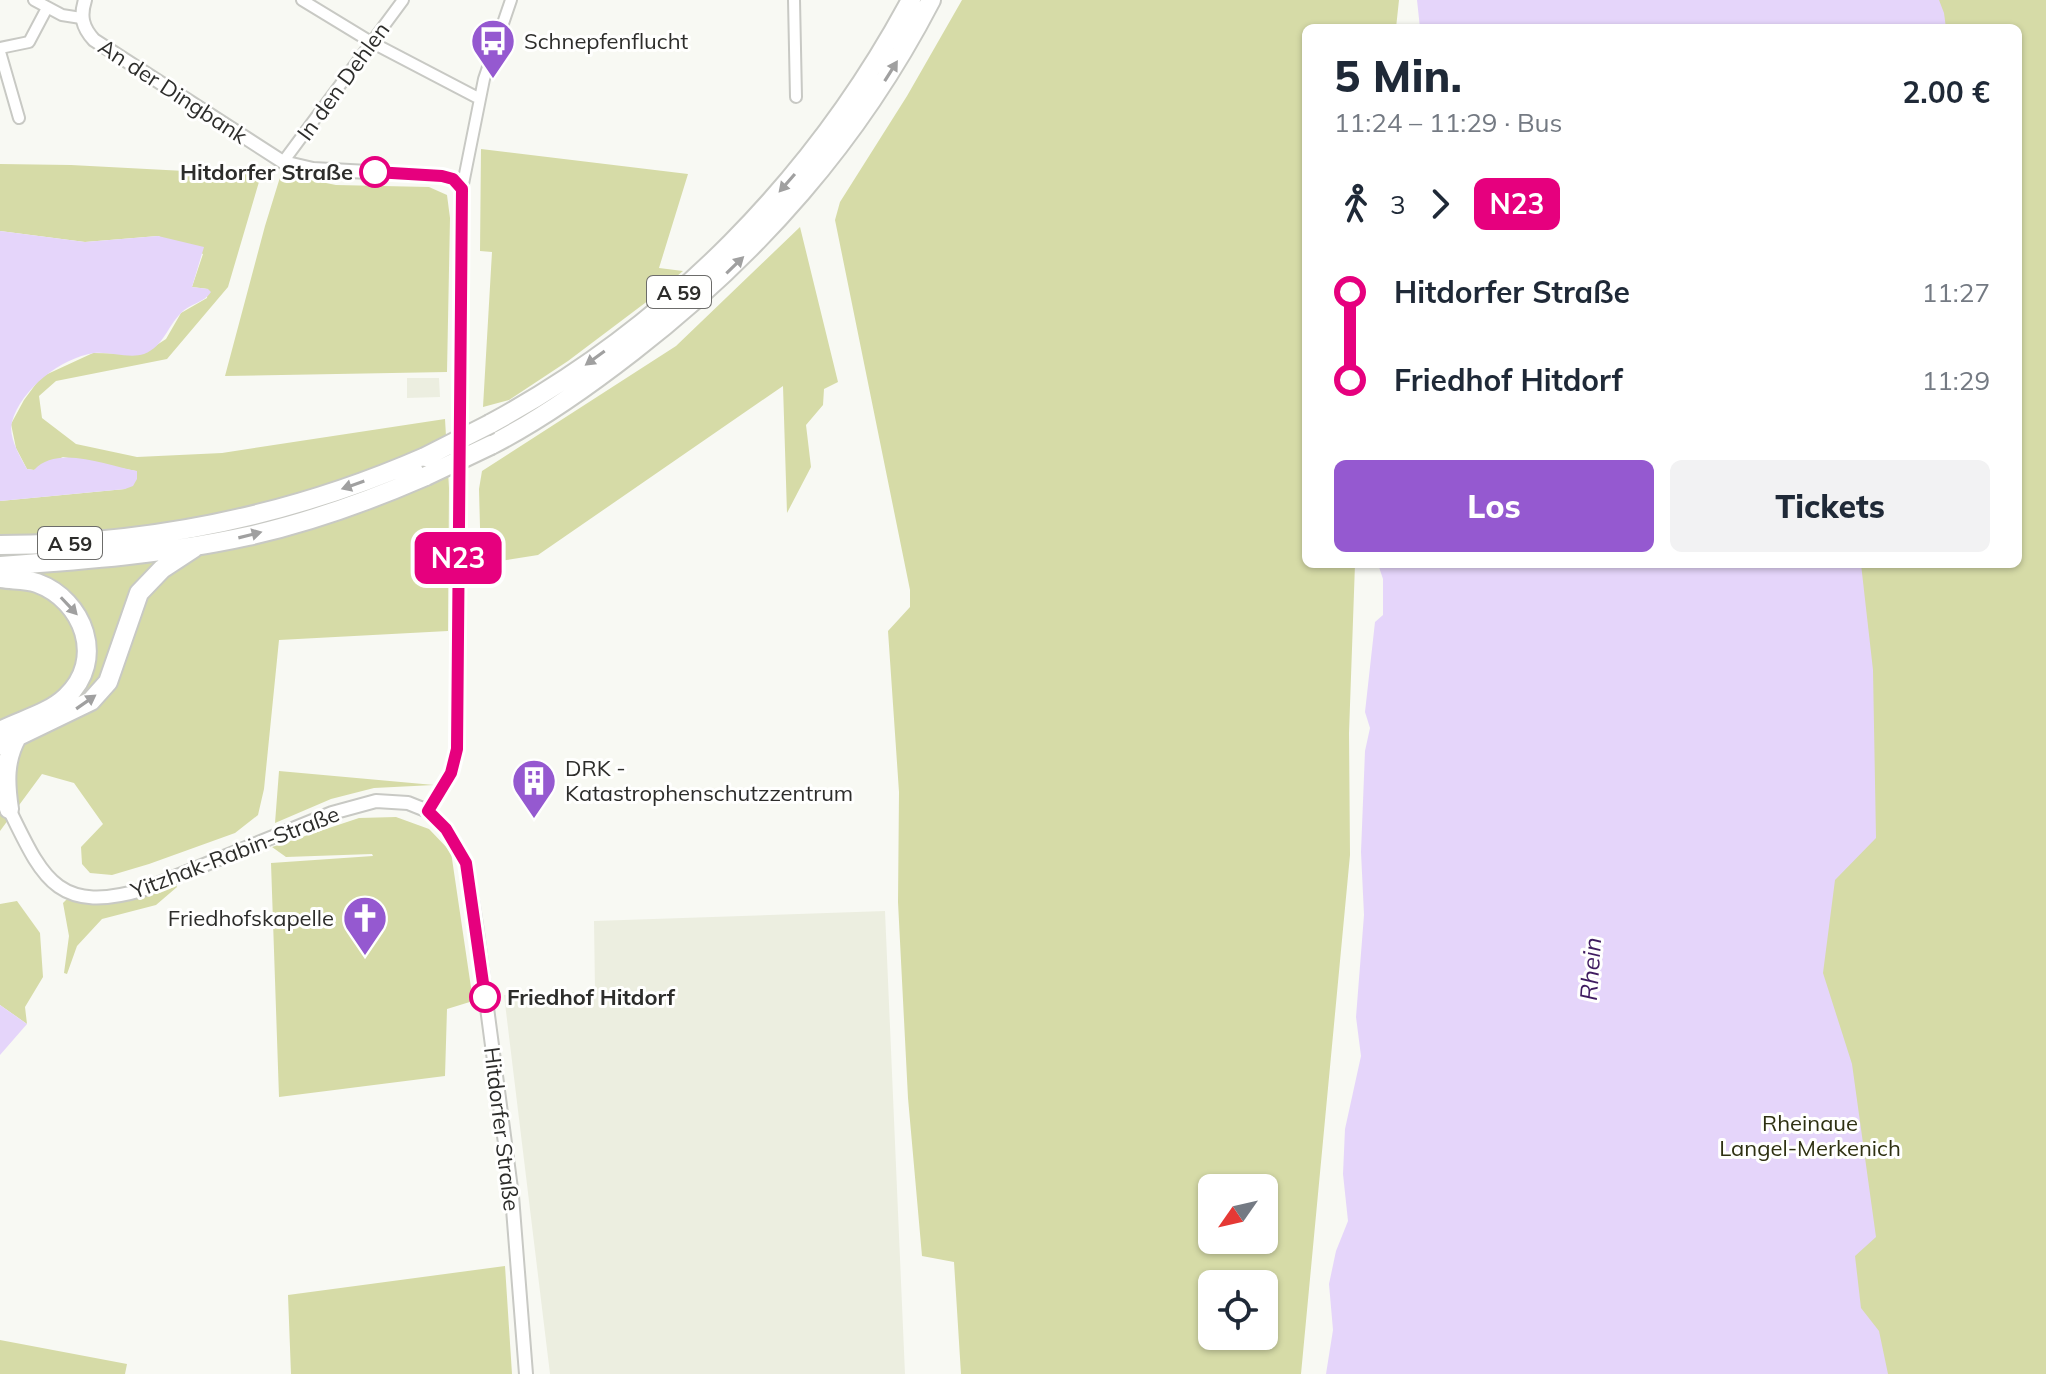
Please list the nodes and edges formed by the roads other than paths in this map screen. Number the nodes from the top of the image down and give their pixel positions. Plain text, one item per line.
1 (34, 0) edge
2 (85, 0) edge
3 (302, 0) edge
4 (403, 0) edge
5 (511, 0) edge
6 (794, 0) edge
7 (911, 0) edge
8 (931, 0) edge
9 (47, 8) junction
10 (81, 18) junction
11 (371, 42) junction
12 (0, 50) edge
13 (4, 84) edge
14 (796, 97) dead end
15 (480, 99) junction
16 (19, 118) dead end
17 (283, 162) junction
18 (462, 189) junction
19 (426, 466) junction
20 (0, 545) edge
21 (200, 545) junction
22 (0, 566) edge
23 (0, 578) edge
24 (6, 732) edge
25 (4, 800) edge
26 (428, 811) junction
27 (526, 1374) edge

1 - 9 street, An der Dingbank
2 - 10 street
3 - 11 street
4 - 11 street, In den Dehlen
5 - 15 street
6 - 14 street
7 -> 19 highway, A 59, bridge
19 -> 8 highway, A 59, bridge
9 - 10 street, An der Dingbank
9 - 12 street
10 - 17 street, An der Dingbank
11 - 15 street
11 - 17 street, In den Dehlen
12 - 13 street
13 - 16 street
15 - 18 street
17 - 18 street, An der Dingbank
18 - 26 street
19 -> 20 highway, A 59
21 -> 19 highway, A 59
21 - 22 highway, A 59
24 -> 21 highway
23 -> 24 highway
24 - 25 highway
25 - 26 street, Yitzhak-Rabin-Straße
26 - 27 street, Hitdorfer Straße

